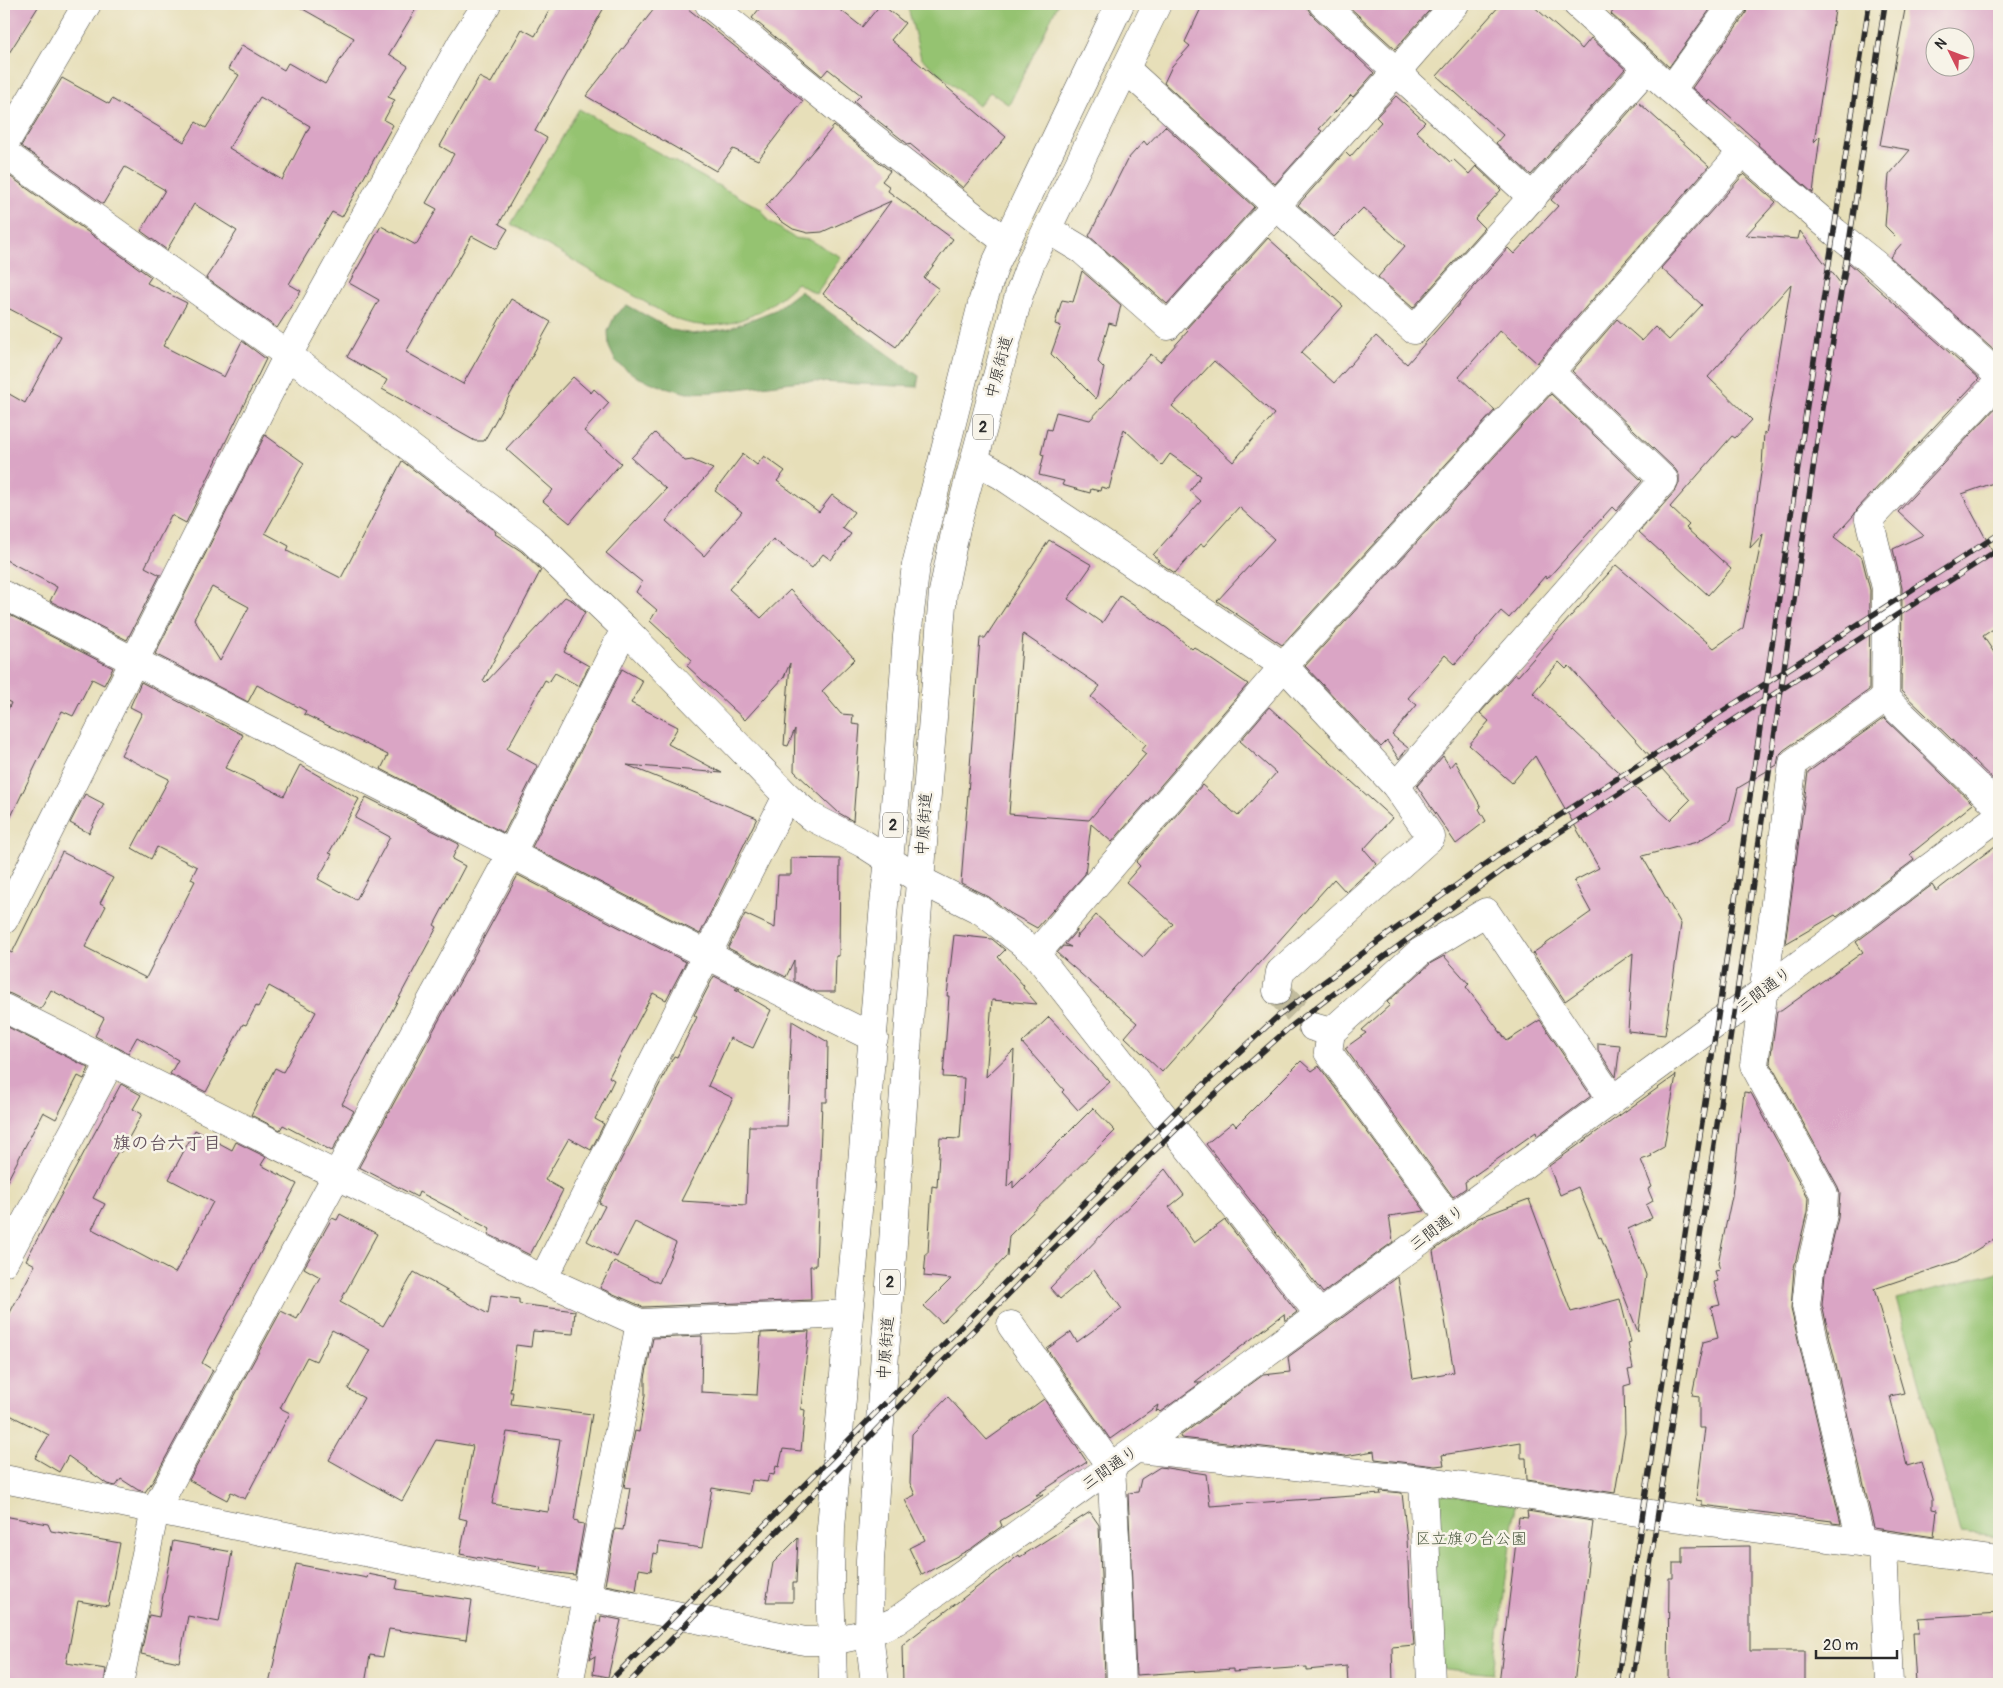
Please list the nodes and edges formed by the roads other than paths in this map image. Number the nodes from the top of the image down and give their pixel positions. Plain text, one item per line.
1 (87, 4) edge
2 (487, 4) edge
3 (710, 4) edge
4 (1120, 4) edge
5 (1157, 4) edge
6 (1324, 4) edge
7 (1455, 4) edge
8 (1576, 4) edge
9 (1733, 4) edge
10 (1647, 68) junction
11 (1126, 69) junction
12 (1396, 72) junction
13 (1671, 90) junction
14 (4, 145) edge
15 (1742, 152) junction
16 (4, 153) edge
17 (1532, 198) junction
18 (1276, 206) junction
19 (1047, 229) junction
20 (1005, 241) junction
21 (288, 355) junction
22 (1550, 372) junction
23 (1999, 376) edge
24 (1999, 382) edge
25 (975, 461) junction
26 (4, 595) edge
27 (625, 629) junction
28 (134, 662) junction
29 (1284, 666) junction
30 (1885, 698) junction
31 (1396, 786) junction
32 (787, 796) junction
33 (1999, 807) edge
34 (1999, 816) edge
35 (511, 854) junction
36 (888, 859) junction
37 (920, 880) junction
38 (4, 920) edge
39 (1036, 954) junction
40 (707, 955) junction
41 (1763, 990) junction
42 (1277, 991) dead end
43 (4, 1008) edge
44 (874, 1038) junction
45 (111, 1061) junction
46 (1612, 1099) junction
47 (337, 1175) junction
48 (1450, 1219) junction
49 (4, 1262) edge
50 (543, 1279) junction
51 (849, 1314) junction
52 (1319, 1314) junction
53 (640, 1323) junction
54 (1011, 1325) dead end
55 (1138, 1448) junction
56 (1111, 1467) junction
57 (4, 1479) edge
58 (1423, 1480) junction
59 (155, 1510) junction
60 (1872, 1544) junction
61 (1999, 1562) edge
62 (586, 1598) junction
63 (869, 1632) junction
64 (832, 1641) junction
65 (118, 1684) edge
66 (569, 1684) edge
67 (833, 1684) edge
68 (875, 1684) edge
69 (1121, 1684) edge
70 (1431, 1684) edge
71 (1889, 1684) edge

1 - 14 street
2 - 21 street
3 - 20 street
4 - 20 street, 中原街道 / 2
5 - 11 street, 中原街道 / 2
6 - 12 street
7 - 12 street
8 - 10 street
9 - 13 street
10 - 13 street
10 - 17 street
11 - 18 street
11 - 19 street, 中原街道 / 2
12 - 17 street
12 - 18 street
13 - 15 street
15 - 22 street
15 - 23 street
16 - 21 street
17 - 18 street
18 - 19 street
19 - 25 street, 中原街道 / 2
20 - 36 street, 中原街道 / 2
21 - 27 street
21 - 28 street
22 - 29 street
22 - 31 street
24 - 30 street
25 - 29 street
25 - 37 street, 中原街道 / 2
26 - 28 street
27 - 32 street
27 - 35 street
28 - 35 street
28 - 38 street
29 - 31 street
29 - 39 street
30 - 33 street
30 - 41 street
31 - 42 street
32 - 36 street
32 - 40 street
34 - 41 street, 三間通り
35 - 40 street
35 - 47 street
36 - 37 street
36 - 44 street, 中原街道 / 2
37 - 39 street
37 - 63 street, 中原街道 / 2
39 - 52 street
40 - 44 street
40 - 50 street
41 - 46 street, 三間通り
41 - 60 street
43 - 45 street
44 - 51 street, 中原街道 / 2
45 - 47 street
45 - 49 street
46 - 48 street, 三間通り
46 - 48 street
47 - 50 street
47 - 59 street
48 - 52 street, 三間通り
50 - 53 street
51 - 53 street
51 - 64 street, 中原街道 / 2
52 - 55 street, 三間通り
53 - 62 street
54 - 56 street
55 - 56 street, 三間通り
55 - 58 street
56 - 63 street, 三間通り
56 - 69 street
57 - 59 street, 三間通り
58 - 60 street
58 - 70 street
59 - 62 street, 三間通り
59 - 65 street
60 - 61 street
60 - 71 street
62 - 64 street, 三間通り
62 - 66 street
63 - 64 street, 三間通り
63 - 68 street, 中原街道 / 2
64 - 67 street, 中原街道 / 2

